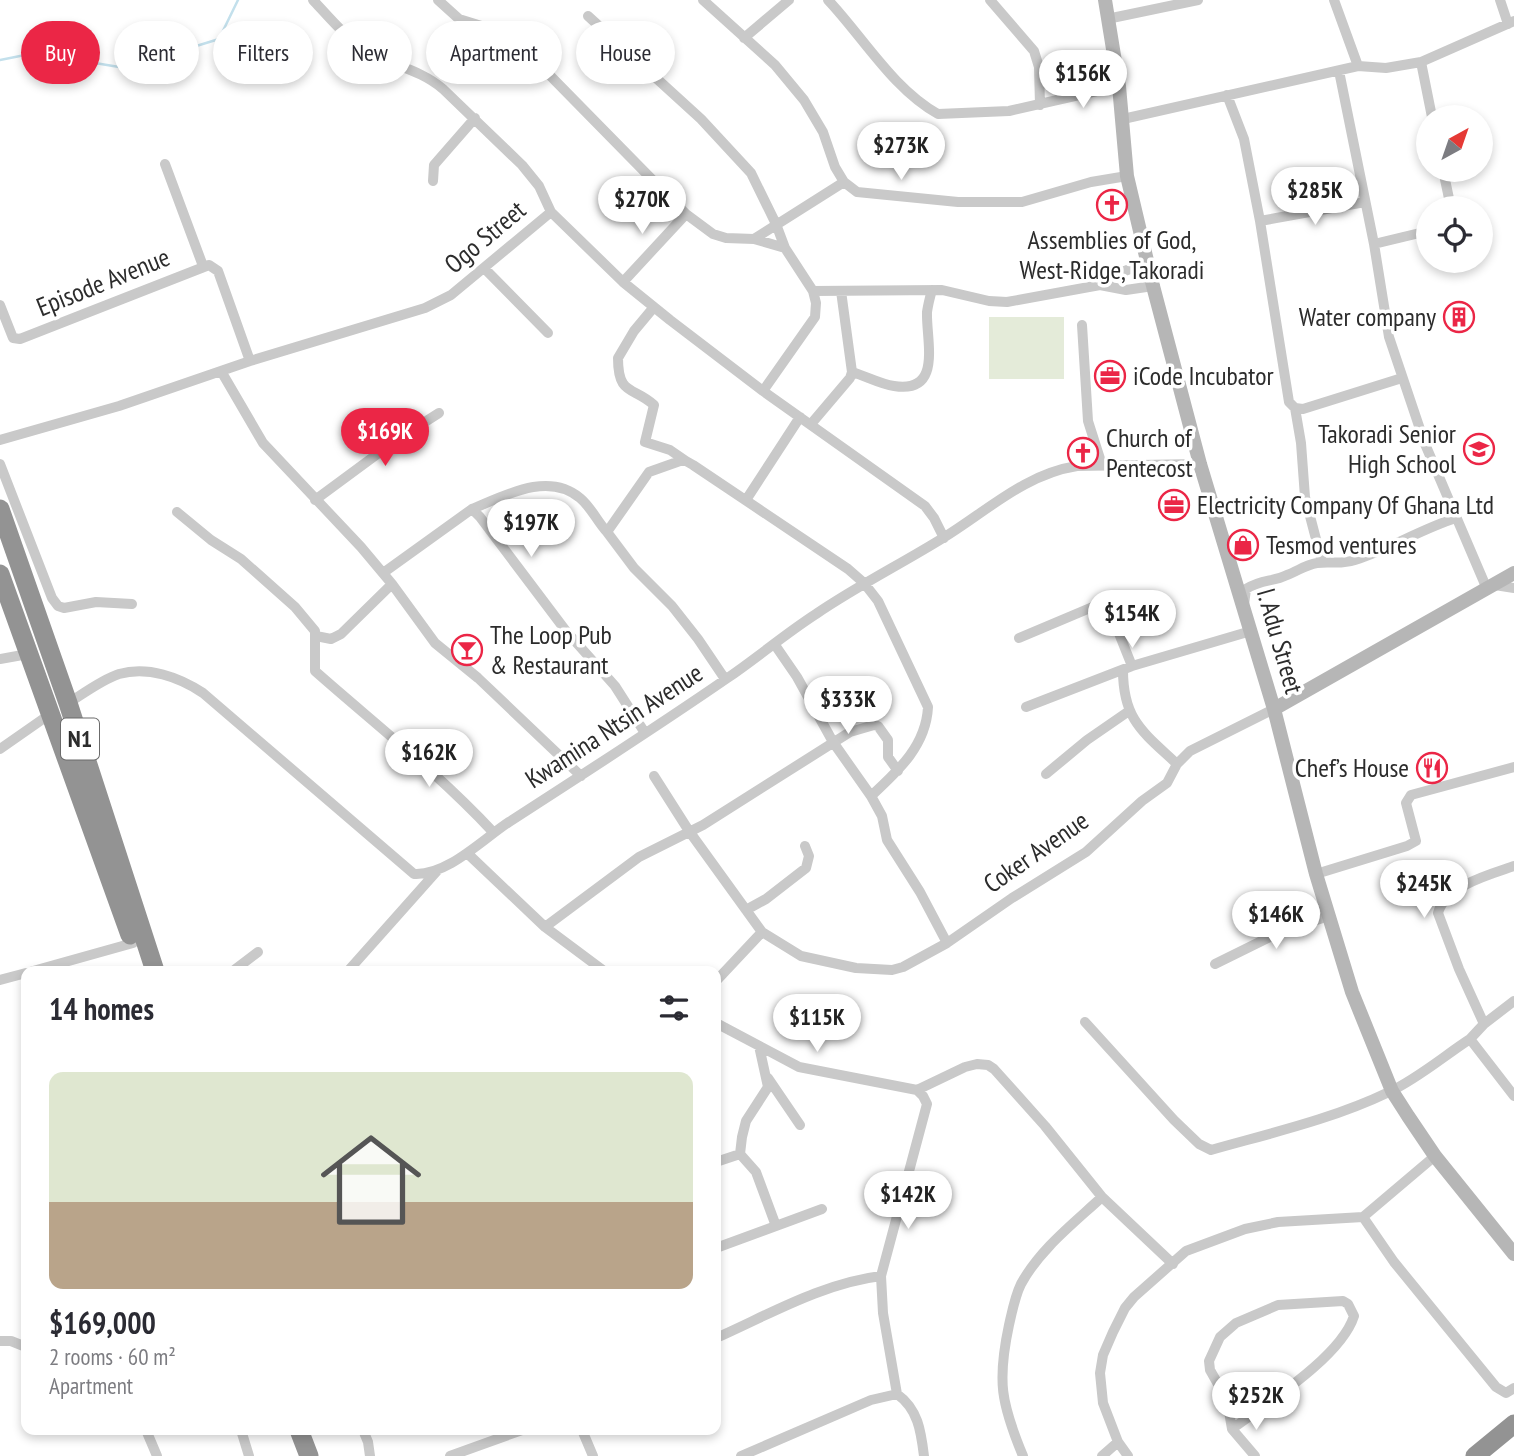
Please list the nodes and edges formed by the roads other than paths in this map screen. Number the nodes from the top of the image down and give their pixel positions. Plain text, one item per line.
1 (313, 0) edge
2 (438, 0) edge
3 (703, 0) edge
4 (789, 0) edge
5 (828, 0) edge
6 (990, 0) edge
7 (1105, 0) edge
8 (1198, 0) edge
9 (1334, 0) edge
10 (1500, 0) edge
11 (588, 16) dead end
12 (1107, 19) junction
13 (1511, 23) edge
14 (744, 38) junction
15 (1421, 62) junction
16 (1358, 66) junction
17 (1339, 71) junction
18 (1119, 86) junction
19 (1227, 95) junction
20 (1040, 105) junction
21 (1430, 105) edge
22 (475, 118) junction
23 (1122, 119) junction
24 (166, 164) dead end
25 (1127, 176) junction
26 (433, 181) dead end
27 (844, 182) junction
28 (1365, 202) junction
29 (551, 212) junction
30 (686, 214) junction
31 (1260, 220) junction
32 (776, 224) junction
33 (1416, 234) edge
34 (754, 239) junction
35 (1374, 244) junction
36 (785, 248) junction
37 (1147, 262) junction
38 (203, 266) junction
39 (485, 269) junction
40 (623, 282) junction
41 (1100, 285) junction
42 (1153, 285) junction
43 (932, 290) junction
44 (813, 291) junction
45 (841, 291) junction
46 (0, 305) edge
47 (654, 307) junction
48 (1082, 324) dead end
49 (548, 333) dead end
50 (250, 361) junction
51 (221, 372) junction
52 (852, 372) junction
53 (1402, 378) junction
54 (763, 391) junction
55 (1295, 408) junction
56 (439, 413) dead end
57 (800, 417) junction
58 (811, 424) junction
59 (0, 440) edge
60 (686, 461) junction
61 (0, 464) edge
62 (1200, 464) junction
63 (1102, 466) junction
64 (315, 500) junction
65 (746, 500) junction
66 (0, 509) edge
67 (472, 509) junction
68 (177, 512) dead end
69 (1456, 518) junction
70 (607, 532) junction
71 (943, 538) junction
72 (1322, 562) junction
73 (383, 573) junction
74 (1514, 573) edge
75 (0, 574) edge
76 (864, 583) junction
77 (392, 584) junction
78 (1491, 587) junction
79 (1514, 588) edge
80 (132, 604) dead end
81 (1244, 605) junction
82 (1251, 631) junction
83 (316, 636) junction
84 (1019, 638) dead end
85 (775, 645) junction
86 (29, 654) junction
87 (0, 659) edge
88 (1128, 668) junction
89 (726, 680) junction
90 (68, 703) junction
91 (1026, 707) dead end
92 (1275, 709) junction
93 (1129, 710) junction
94 (51, 714) junction
95 (645, 733) junction
96 (833, 742) junction
97 (0, 749) edge
98 (1177, 764) junction
99 (1514, 766) edge
100 (898, 771) junction
101 (1046, 774) dead end
102 (581, 776) junction
103 (654, 776) dead end
104 (871, 796) junction
105 (689, 831) junction
106 (493, 832) junction
107 (805, 846) dead end
108 (467, 853) junction
109 (1514, 866) edge
110 (438, 870) junction
111 (1316, 874) junction
112 (746, 910) junction
113 (1329, 916) junction
114 (545, 927) junction
115 (762, 932) junction
116 (133, 943) junction
117 (947, 943) junction
118 (258, 952) dead end
119 (1215, 964) dead end
120 (51, 966) edge
121 (140, 966) edge
122 (153, 966) edge
123 (240, 966) edge
124 (357, 966) edge
125 (597, 966) edge
126 (21, 974) edge
127 (721, 976) edge
128 (0, 980) edge
129 (1514, 1002) edge
130 (1085, 1022) dead end
131 (1484, 1024) junction
132 (721, 1026) edge
133 (1470, 1039) junction
134 (760, 1046) junction
135 (768, 1078) junction
136 (917, 1090) junction
137 (1392, 1091) junction
138 (1514, 1096) edge
139 (800, 1125) dead end
140 (740, 1154) junction
141 (1434, 1156) junction
142 (721, 1160) edge
143 (1102, 1197) junction
144 (822, 1209) dead end
145 (1363, 1217) junction
146 (776, 1226) junction
147 (721, 1246) edge
148 (1514, 1254) edge
149 (1172, 1264) junction
150 (881, 1276) junction
151 (721, 1336) edge
152 (0, 1341) edge
153 (21, 1345) edge
154 (1514, 1388) edge
155 (897, 1394) junction
156 (1514, 1424) edge
157 (1232, 1429) junction
158 (148, 1435) edge
159 (243, 1435) edge
160 (301, 1435) edge
161 (314, 1435) edge
162 (365, 1435) edge
163 (481, 1435) edge
164 (507, 1435) edge
165 (584, 1435) edge
166 (1118, 1442) junction
167 (484, 1443) junction
168 (158, 1456) edge
169 (249, 1456) edge
170 (309, 1456) edge
171 (322, 1456) edge
172 (370, 1456) edge
173 (450, 1456) edge
174 (593, 1456) edge
175 (741, 1456) edge
176 (924, 1456) edge
177 (1023, 1456) edge
178 (1102, 1456) edge
179 (1128, 1456) edge
180 (1255, 1456) edge
181 (1475, 1456) edge

1 - 22 street
2 - 30 street
3 - 14 street
4 - 14 street
5 - 20 street
6 - 20 street
7 - 12 street, I. Adu Street
8 - 12 street
9 - 16 street
10 - 13 street
11 - 32 street
12 - 18 street, I. Adu Street
13 - 15 street
14 - 27 street
15 - 16 street
15 - 21 street
16 - 17 street
17 - 19 street
17 - 28 street
18 - 20 street
18 - 23 street, I. Adu Street
19 - 23 street
19 - 31 street
22 - 26 street
22 - 29 street
23 - 25 street, I. Adu Street
24 - 38 street
25 - 27 street
25 - 37 street, I. Adu Street
27 - 32 street
28 - 31 street
28 - 35 street
29 - 39 street, Ogo Street
29 - 40 street, Ogo Street
30 - 34 street
30 - 40 street
31 - 55 street
32 - 34 street
32 - 36 street
33 - 35 street
34 - 36 street
35 - 53 street
36 - 44 street
37 - 41 street
37 - 42 street, I. Adu Street
38 - 46 street, Episode Avenue
38 - 50 street
39 - 49 street
39 - 50 street, Ogo Street
40 - 47 street, Ogo Street
41 - 42 street
41 - 43 street
42 - 62 street, I. Adu Street
43 - 45 street
43 - 52 street
44 - 45 street
44 - 54 street
45 - 52 street
47 - 54 street, Ogo Street
47 - 60 street
48 - 63 street
50 - 51 street, Ogo Street
51 - 59 street, Ogo Street
51 - 64 street
52 - 58 street
53 - 55 street
53 - 69 street
54 - 57 street, Ogo Street
55 - 72 street
56 - 64 street
57 - 58 street, Ogo Street
57 - 65 street
58 - 71 street, Ogo Street
60 - 65 street
60 - 70 street
61 - 80 street
62 - 63 street, Kwamina Ntsin Avenue
62 - 81 street, I. Adu Street
63 - 71 street, Kwamina Ntsin Avenue
64 - 73 street
65 - 76 street
66 - 90 highway, N1
67 - 70 street
67 - 73 street
67 - 95 street
68 - 83 street
69 - 72 street
69 - 78 street
70 - 89 street
71 - 76 street, Kwamina Ntsin Avenue
72 - 81 street
73 - 77 street
74 - 78 street, Coker Avenue
75 - 86 highway, N1
76 - 85 street, Kwamina Ntsin Avenue
76 - 100 street
77 - 83 street
77 - 102 street
78 - 79 street
78 - 92 street, Coker Avenue
81 - 82 street, I. Adu Street
82 - 88 street
82 - 92 street, I. Adu Street
83 - 106 street
84 - 88 street
85 - 89 street, Kwamina Ntsin Avenue
85 - 96 street
86 - 87 street
86 - 94 highway, N1
88 - 91 street
88 - 93 street
89 - 95 street, Kwamina Ntsin Avenue
90 - 94 street
90 - 110 street
90 - 122 highway, N1
92 - 98 street, Coker Avenue
92 - 111 street, I. Adu Street
93 - 98 street
93 - 101 street
94 - 97 street
94 - 116 highway, N1
95 - 102 street, Kwamina Ntsin Avenue
96 - 100 street
96 - 104 street
96 - 105 street
98 - 117 street, Coker Avenue
99 - 111 street
100 - 104 street
102 - 106 street, Kwamina Ntsin Avenue
103 - 105 street, Coker Avenue
104 - 117 street
105 - 112 street, Coker Avenue
105 - 114 street
106 - 108 street, Kwamina Ntsin Avenue
107 - 112 street
108 - 110 street, Kwamina Ntsin Avenue
108 - 114 street
109 - 131 street
110 - 124 street, Kwamina Ntsin Avenue
111 - 113 street, I. Adu Street
112 - 115 street, Coker Avenue
113 - 119 street
113 - 137 street, I. Adu Street
114 - 125 street
115 - 117 street, Coker Avenue
115 - 127 street
116 - 120 street
116 - 121 highway, N1
118 - 123 street
126 - 128 street
129 - 131 street
130 - 137 street
131 - 133 street
132 - 134 street
133 - 137 street
133 - 138 street
134 - 135 street
134 - 136 street
135 - 139 street
135 - 140 street
136 - 143 street
136 - 150 street
137 - 141 street, I. Adu Street
140 - 142 street
140 - 146 street
141 - 145 street
141 - 148 street, I. Adu Street
143 - 149 street
143 - 177 street
144 - 146 street
145 - 149 street
145 - 154 street
146 - 147 street
149 - 166 street
150 - 151 street
150 - 155 street
152 - 153 street
155 - 175 street
155 - 176 street
156 - 181 highway
157 - 157 street
157 - 180 street
158 - 168 street
159 - 169 street
160 - 170 highway
161 - 171 highway
162 - 172 street
163 - 167 street
164 - 167 street
165 - 174 street
166 - 178 street
166 - 179 street
167 - 173 street

